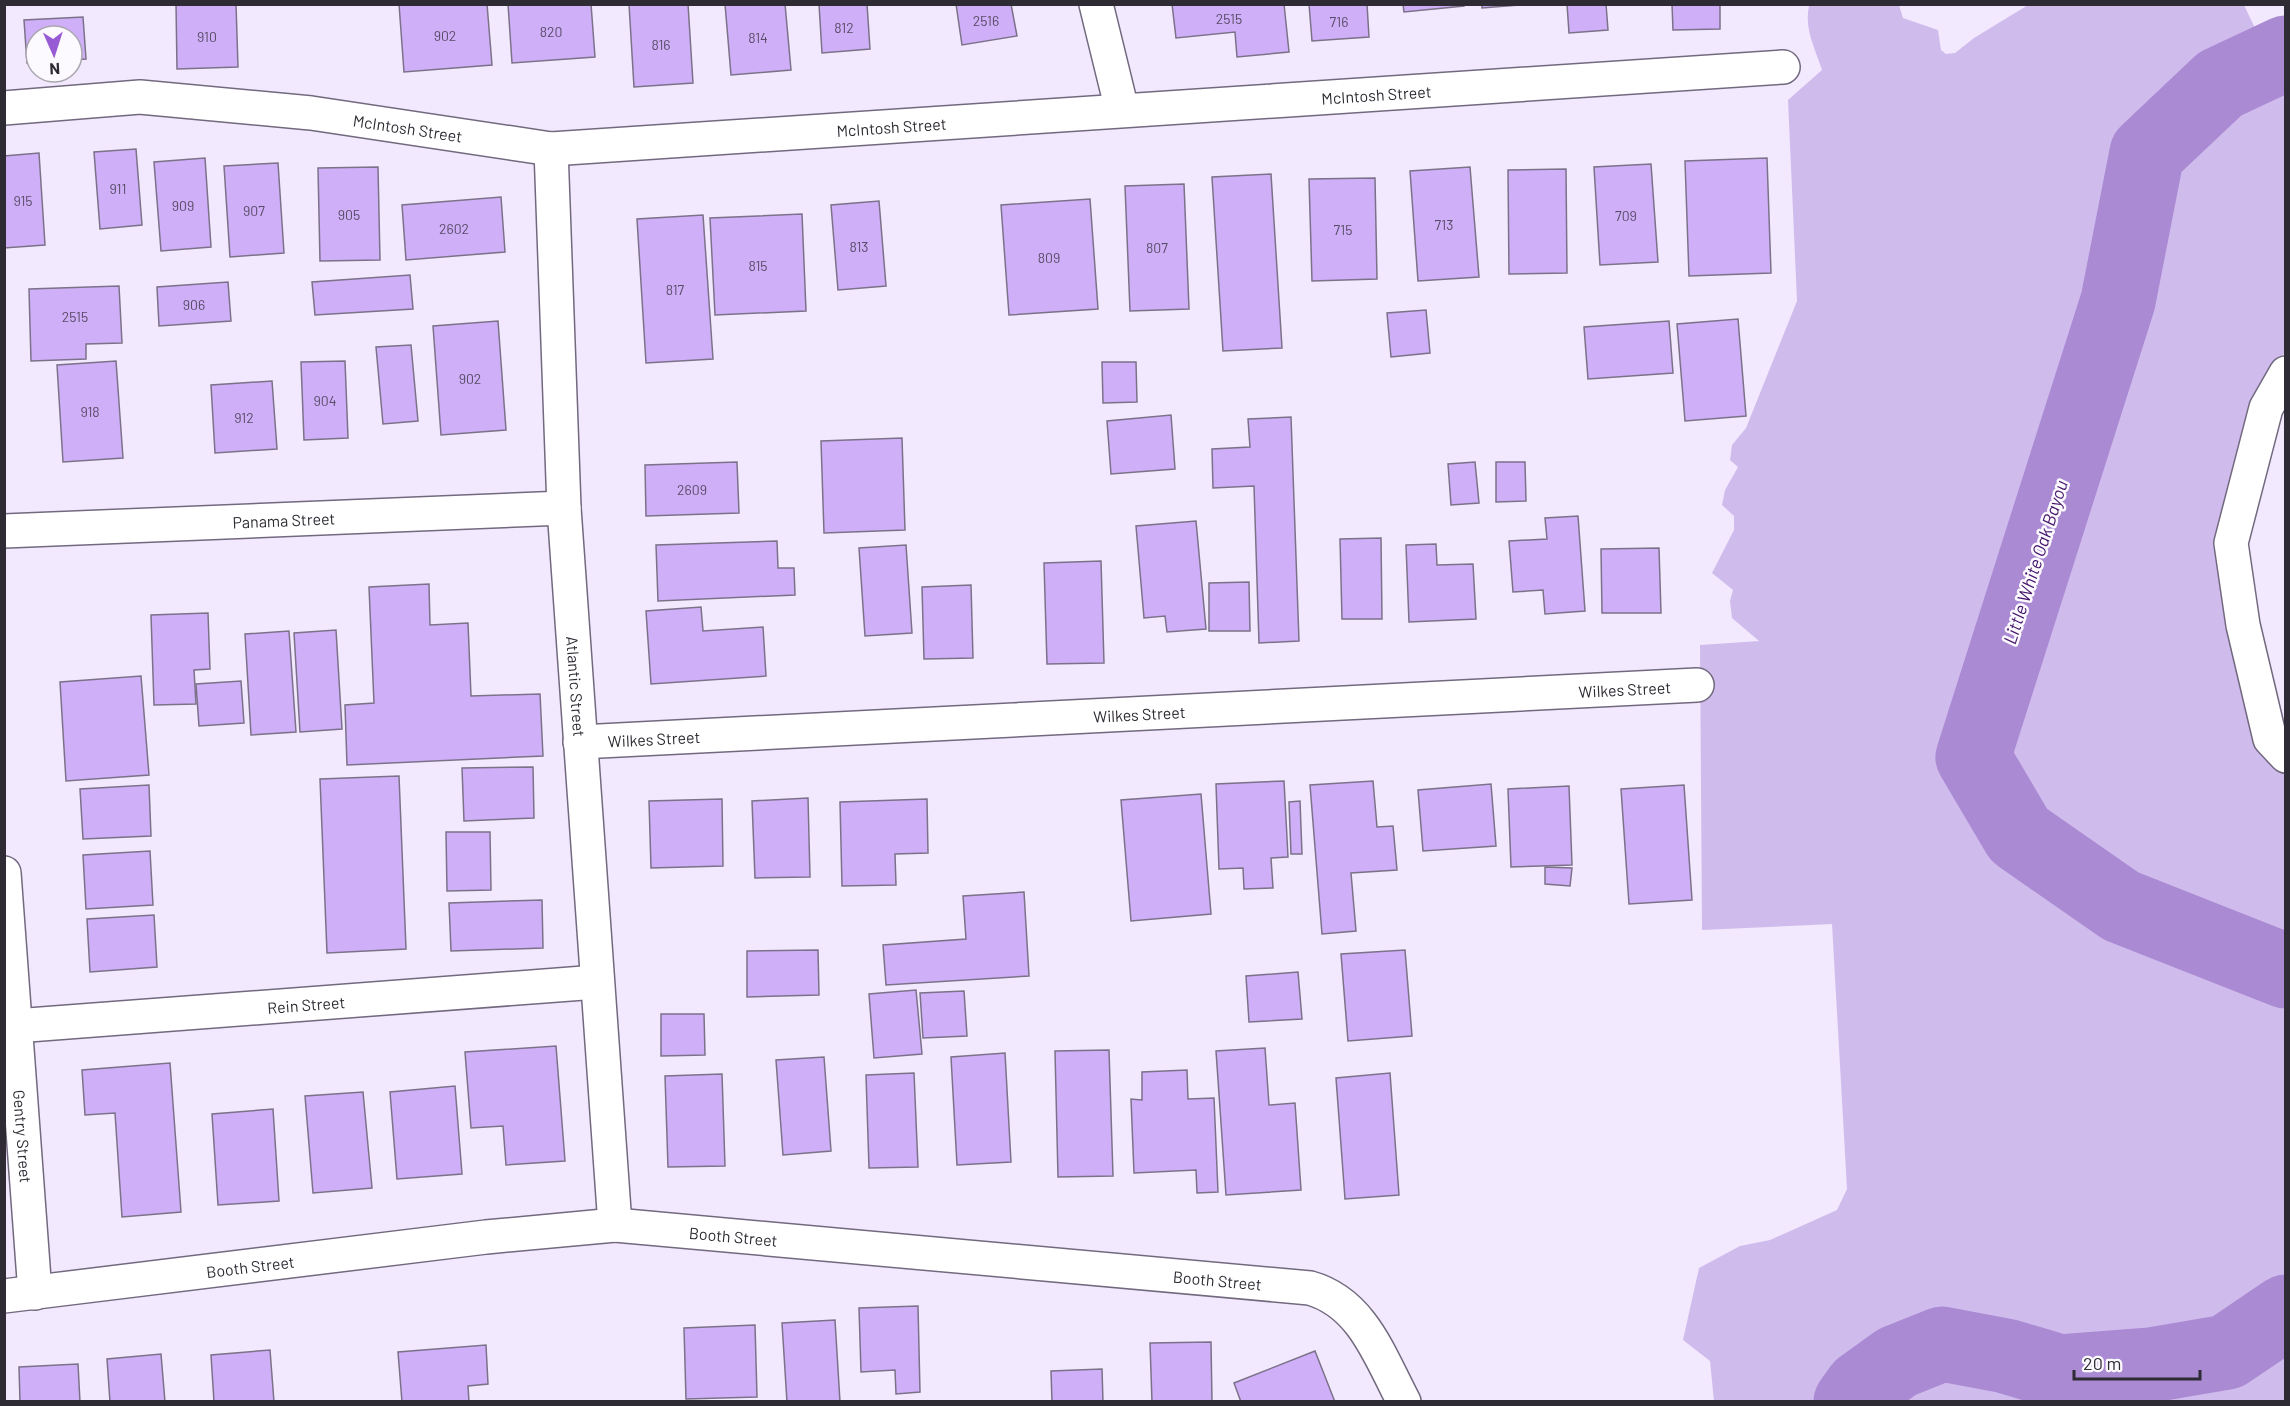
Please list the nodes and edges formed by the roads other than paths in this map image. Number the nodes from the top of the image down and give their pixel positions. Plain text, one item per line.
1 (1096, 4) edge
2 (1783, 67) dead end
3 (4, 108) edge
4 (1122, 110) junction
5 (551, 149) junction
6 (2286, 374) edge
7 (564, 508) junction
8 (4, 531) edge
9 (1697, 685) dead end
10 (580, 742) junction
11 (2286, 756) edge
12 (4, 873) edge
13 (597, 982) junction
14 (15, 1026) junction
15 (14, 1150) edge
16 (615, 1225) junction
17 (20, 1294) edge
18 (1404, 1401) edge

1 - 4 street
2 - 4 street, McIntosh Street
3 - 5 street, McIntosh Street
4 - 5 street, McIntosh Street
5 - 7 street, Atlantic Street
6 - 11 street
7 - 8 street, Panama Street
7 - 10 street, Atlantic Street
9 - 10 street, Wilkes Street
10 - 13 street, Atlantic Street
12 - 14 street, Gentry Street
13 - 14 street, Rein Street
13 - 16 street, Atlantic Street
14 - 15 street, Gentry Street
15 - 17 street, Gentry Street
16 - 17 street, Booth Street
16 - 18 street, Booth Street

